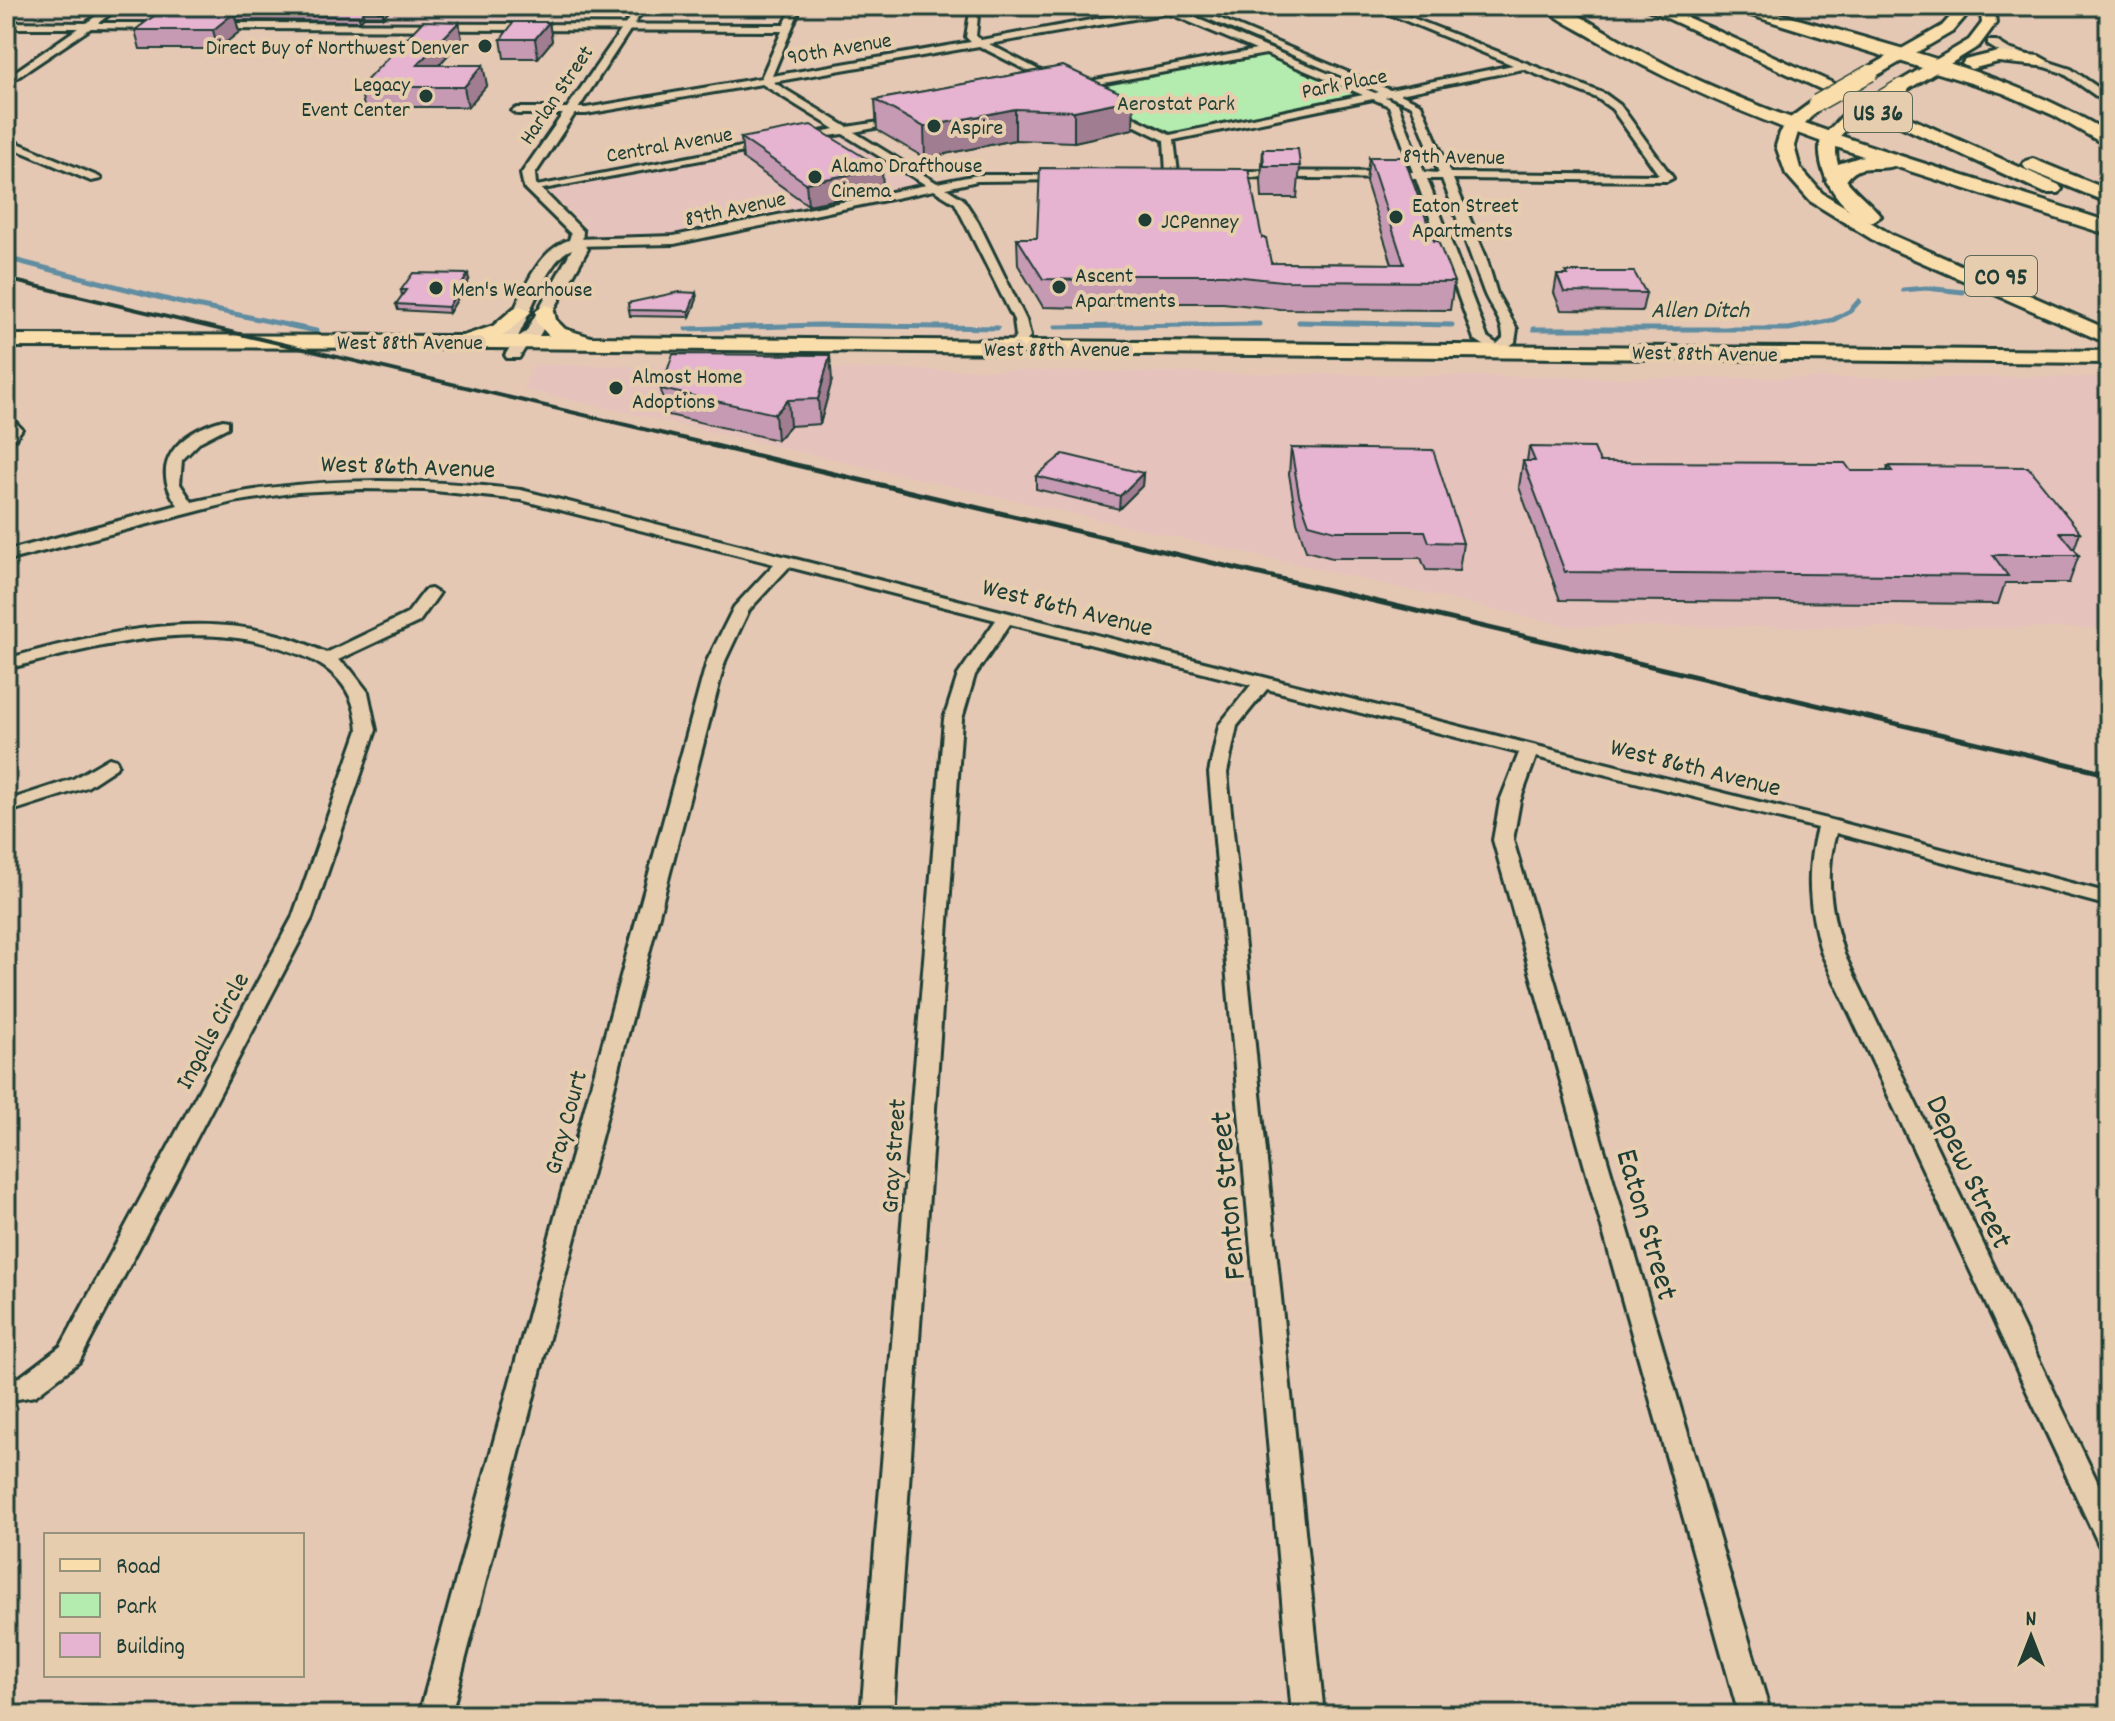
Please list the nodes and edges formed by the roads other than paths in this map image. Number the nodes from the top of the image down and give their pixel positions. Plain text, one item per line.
1 (117, 6) edge
2 (644, 6) edge
3 (797, 6) edge
4 (975, 6) edge
5 (1186, 6) edge
6 (1374, 6) edge
7 (1552, 6) edge
8 (1574, 6) edge
9 (1649, 6) edge
10 (1660, 6) edge
11 (1679, 6) edge
12 (1690, 6) edge
13 (1737, 6) edge
14 (1958, 6) edge
15 (1987, 6) edge
16 (1163, 8) edge
17 (6, 25) edge
18 (88, 26) junction
19 (173, 26) edge
20 (205, 26) edge
21 (625, 27) junction
22 (787, 28) junction
23 (1833, 35) junction
24 (1936, 36) junction
25 (1989, 36) junction
26 (978, 43) junction
27 (1284, 47) junction
28 (1627, 50) junction
29 (1265, 51) junction
30 (1901, 55) junction
31 (2039, 61) junction
32 (1971, 64) junction
33 (1526, 65) junction
34 (1936, 67) junction
35 (765, 81) junction
36 (6, 82) edge
37 (1067, 88) junction
38 (2009, 89) junction
39 (1053, 91) edge
40 (1393, 93) junction
41 (1373, 97) junction
42 (1091, 100) edge
43 (2109, 101) edge
44 (1105, 107) edge
45 (517, 111) dead end
46 (568, 112) junction
47 (906, 119) edge
48 (1793, 124) junction
49 (845, 130) junction
50 (1169, 138) junction
51 (1829, 138) junction
52 (6, 141) edge
53 (2109, 141) edge
54 (1928, 170) junction
55 (1172, 173) junction
56 (1155, 174) edge
57 (1188, 174) edge
58 (1214, 174) edge
59 (1418, 175) junction
60 (1444, 175) junction
61 (1080, 177) edge
62 (95, 179) dead end
63 (1836, 181) junction
64 (938, 186) junction
65 (532, 188) junction
66 (2109, 194) edge
67 (2109, 210) edge
68 (2109, 229) edge
69 (575, 243) junction
70 (550, 260) junction
71 (2021, 301) junction
72 (549, 306) junction
73 (521, 312) junction
74 (2109, 321) edge
75 (2109, 338) edge
76 (6, 341) edge
77 (441, 341) junction
78 (594, 344) junction
79 (517, 348) junction
80 (1016, 348) junction
81 (1498, 350) junction
82 (6, 354) edge
83 (2027, 356) junction
84 (2109, 357) edge
85 (2109, 370) edge
86 (8, 423) dead end
87 (223, 424) dead end
88 (6, 441) edge
89 (188, 508) junction
90 (6, 556) edge
91 (784, 563) junction
92 (431, 594) dead end
93 (1007, 617) junction
94 (326, 659) junction
95 (6, 664) edge
96 (1262, 683) junction
97 (1529, 751) junction
98 (109, 764) dead end
99 (6, 807) edge
100 (1828, 825) junction
101 (2109, 900) edge
102 (6, 1390) edge
103 (2109, 1536) edge
104 (435, 1715) edge
105 (877, 1715) edge
106 (1308, 1715) edge
107 (1755, 1715) edge

1 - 18 street
2 - 21 street, Harlan Street
3 - 22 street
4 - 26 street
5 - 16 street, 90th Avenue
5 - 27 street
6 - 33 street
7 - 28 highway
8 - 28 highway
9 - 67 highway, US 36
10 - 67 highway
11 - 66 highway
12 - 66 highway, US 36
13 - 23 highway
14 - 24 main road
15 - 25 main road
16 - 26 street, 90th Avenue
16 - 29 street
17 - 18 street
18 - 19 street
18 - 36 street
20 - 21 street
21 - 22 street
21 - 46 street, Harlan Street
22 - 35 street
23 - 24 highway
23 - 30 highway
24 - 30 main road
25 - 31 street
25 - 32 highway
25 - 34 main road
26 - 35 street, 90th Avenue
26 - 37 street
27 - 29 street
27 - 40 street
28 - 48 highway
29 - 37 street
29 - 41 street
30 - 34 highway
30 - 48 main road, bridge
31 - 32 highway
31 - 43 street
32 - 38 highway
33 - 40 street, Park Place
33 - 60 street, 89th Avenue
34 - 38 highway
34 - 51 main road, bridge
35 - 46 street, 90th Avenue
35 - 49 street
37 - 39 street
37 - 42 street
38 - 53 highway
40 - 41 street, Park Place
40 - 60 street
41 - 50 street, Park Place
41 - 59 street
44 - 50 street
45 - 46 street, 90th Avenue
46 - 65 street, Harlan Street
47 - 49 street, Central Avenue
48 - 51 highway
48 - 71 main road, CO 95
49 - 64 street
49 - 65 street, Central Avenue
50 - 55 street
51 - 54 highway
51 - 63 main road
52 - 62 street
54 - 63 highway
54 - 68 highway
55 - 56 street
55 - 57 street
58 - 59 street, 89th Avenue
59 - 60 street, 89th Avenue
59 - 81 street
60 - 81 street
61 - 64 street, 89th Avenue
63 - 74 main road, CO 95
64 - 69 street, 89th Avenue
64 - 80 street
65 - 69 street
69 - 70 street
69 - 72 street
70 - 72 street
70 - 73 street
71 - 75 main road, CO 95
71 - 83 main road
72 - 78 main road
72 - 79 street
73 - 77 main road
73 - 79 street
76 - 77 main road, West 88th Avenue
77 - 79 main road, West 88th Avenue
78 - 79 main road, West 88th Avenue
78 - 80 main road, West 88th Avenue
79 - 82 main road, West 88th Avenue
79 - 85 main road, West 88th Avenue
80 - 81 main road, West 88th Avenue
81 - 83 main road, West 88th Avenue
83 - 84 main road, West 88th Avenue
86 - 88 street
87 - 89 street
89 - 90 street, West 86th Avenue
89 - 91 street, West 86th Avenue
91 - 93 street, West 86th Avenue
91 - 104 street, Gray Court
92 - 94 street
93 - 96 street, West 86th Avenue
93 - 105 street, Gray Street
94 - 95 street, Ingalls Circle
94 - 102 street, Ingalls Circle
96 - 97 street, West 86th Avenue
96 - 106 street, Fenton Street
97 - 100 street, West 86th Avenue
97 - 107 street, Eaton Street
98 - 99 street
100 - 101 street, West 86th Avenue
100 - 103 street, Depew Street

